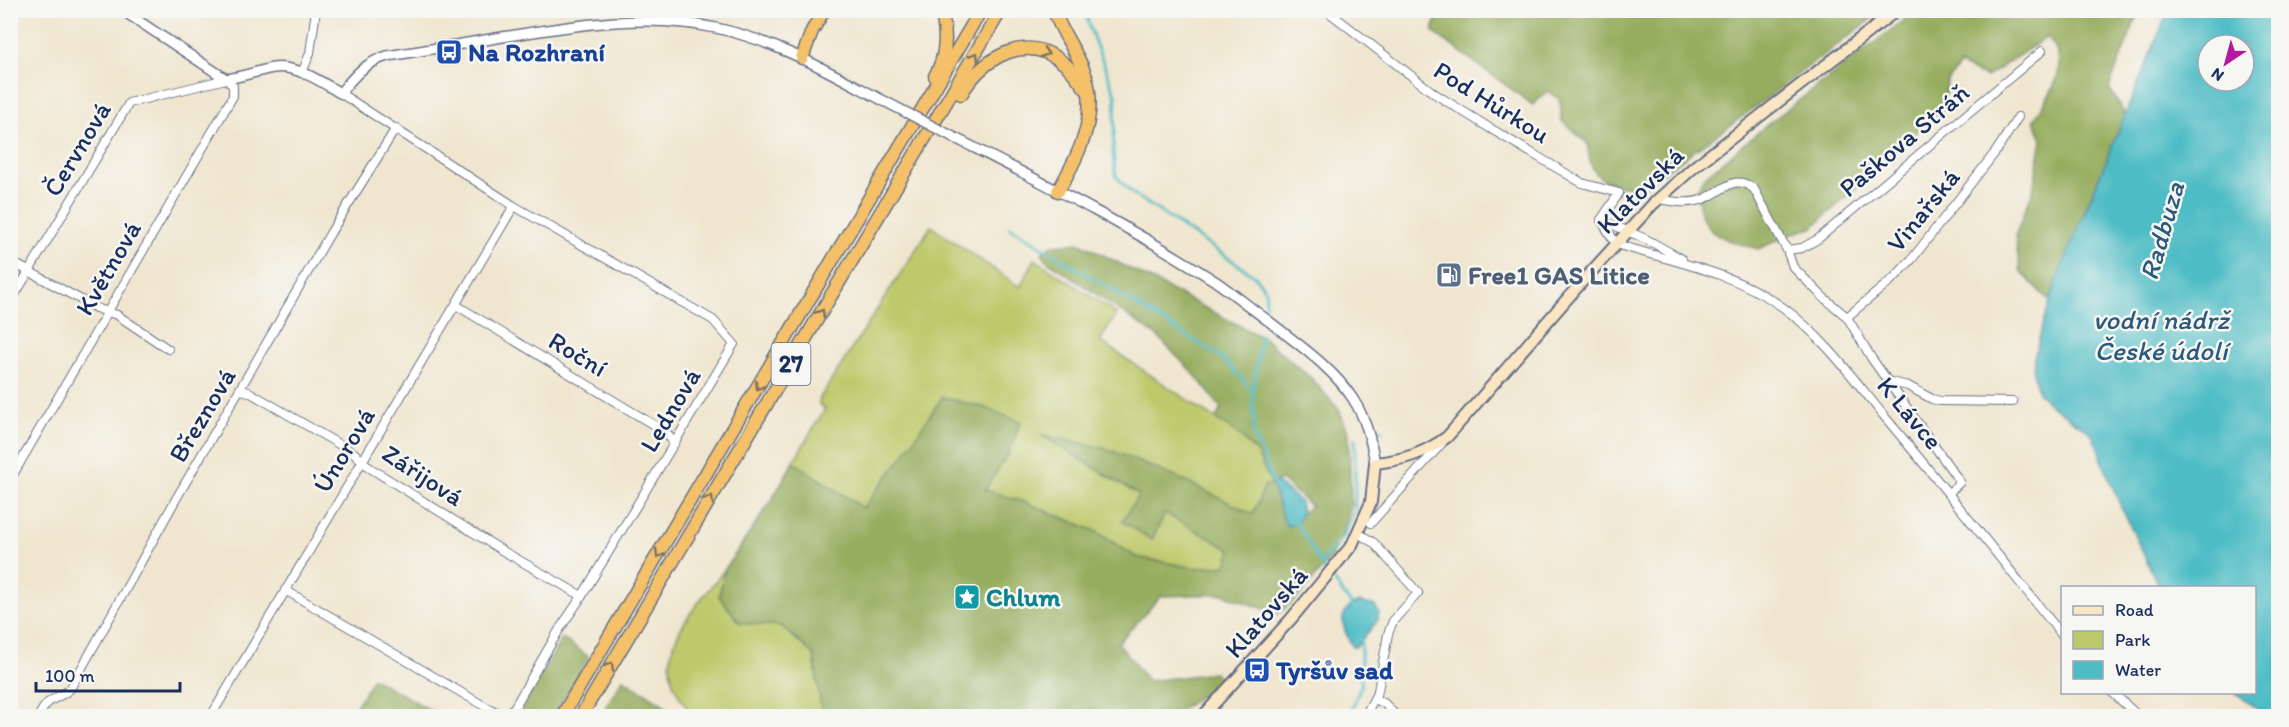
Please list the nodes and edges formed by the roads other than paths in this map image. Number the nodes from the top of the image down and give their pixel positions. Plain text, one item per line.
1 (122, 10) edge
2 (316, 10) edge
3 (824, 10) edge
4 (941, 10) edge
5 (981, 10) edge
6 (1001, 10) edge
7 (1054, 10) edge
8 (1326, 10) edge
9 (1897, 10) edge
10 (2042, 51) dead end
11 (802, 58) junction
12 (302, 73) junction
13 (226, 79) junction
14 (1087, 90) junction
15 (340, 93) junction
16 (2018, 117) dead end
17 (396, 128) junction
18 (923, 141) junction
19 (1058, 191) junction
20 (1658, 199) junction
21 (514, 206) junction
22 (1601, 220) junction
23 (852, 230) junction
24 (1627, 232) junction
25 (1616, 244) junction
26 (1787, 250) junction
27 (10, 261) edge
28 (1688, 263) junction
29 (28, 272) junction
30 (10, 303) edge
31 (456, 305) junction
32 (106, 313) junction
33 (1847, 317) junction
34 (168, 350) dead end
35 (1890, 382) junction
36 (241, 390) junction
37 (2013, 402) dead end
38 (1447, 437) junction
39 (674, 444) junction
40 (362, 461) junction
41 (1375, 463) junction
42 (10, 480) edge
43 (1949, 493) junction
44 (1371, 523) dead end
45 (1358, 533) junction
46 (285, 590) junction
47 (582, 596) junction
48 (2061, 634) edge
49 (2113, 694) edge
50 (1374, 699) junction
51 (39, 717) edge
52 (211, 717) edge
53 (562, 717) edge
54 (580, 717) edge
55 (1203, 717) edge
56 (1365, 717) edge
57 (1396, 717) edge
58 (2138, 717) edge

1 - 13 street
2 - 12 street
3 - 11 highway
4 - 23 highway
5 - 23 highway, 27
18 -> 6 highway, 27
7 - 14 highway
8 - 22 street, Pod Hůrkou
9 - 20 main road, Klatovská
10 - 26 street, Paškova Stráň
11 - 15 street
11 - 19 street, bridge
12 - 13 street, Lednová
12 - 15 street, Lednová
13 - 29 street, Červnová
13 - 32 street, Květnová
18 -> 14 highway
14 - 19 highway
15 - 17 street, Lednová
16 - 33 street, Vinařská
17 - 21 street, Lednová
17 - 36 street, Březnová
54 -> 18 highway, 27
19 - 41 street
20 - 24 main road, Klatovská
20 - 26 street
21 - 31 street, Únorová
21 - 39 street, Lednová
22 - 24 street
22 - 25 street
23 -> 53 highway, 27
24 - 25 main road, Klatovská
24 - 28 street, K Lávce
25 - 28 street, K Lávce
25 - 38 main road, Klatovská
26 - 33 street
27 - 29 street
28 - 43 street, K Lávce
29 - 30 street, Červnová
29 - 32 street
31 - 39 street, Roční
31 - 40 street, Únorová
32 - 34 street
32 - 42 street, Květnová
33 - 35 street
35 - 37 street
35 - 43 street
36 - 40 street, Zářijová
36 - 51 street, Březnová
38 - 41 main road, Klatovská
38 - 44 street, Klatovská
39 - 47 street, Lednová
40 - 46 street, Únorová
40 - 47 street, Zářijová
41 - 45 main road, Klatovská
43 - 48 street, K Lávce
45 - 50 street
45 - 55 main road, Klatovská
46 - 47 street, Lednová
46 - 52 street, Únorová
49 - 58 street
50 - 56 street
50 - 57 street

